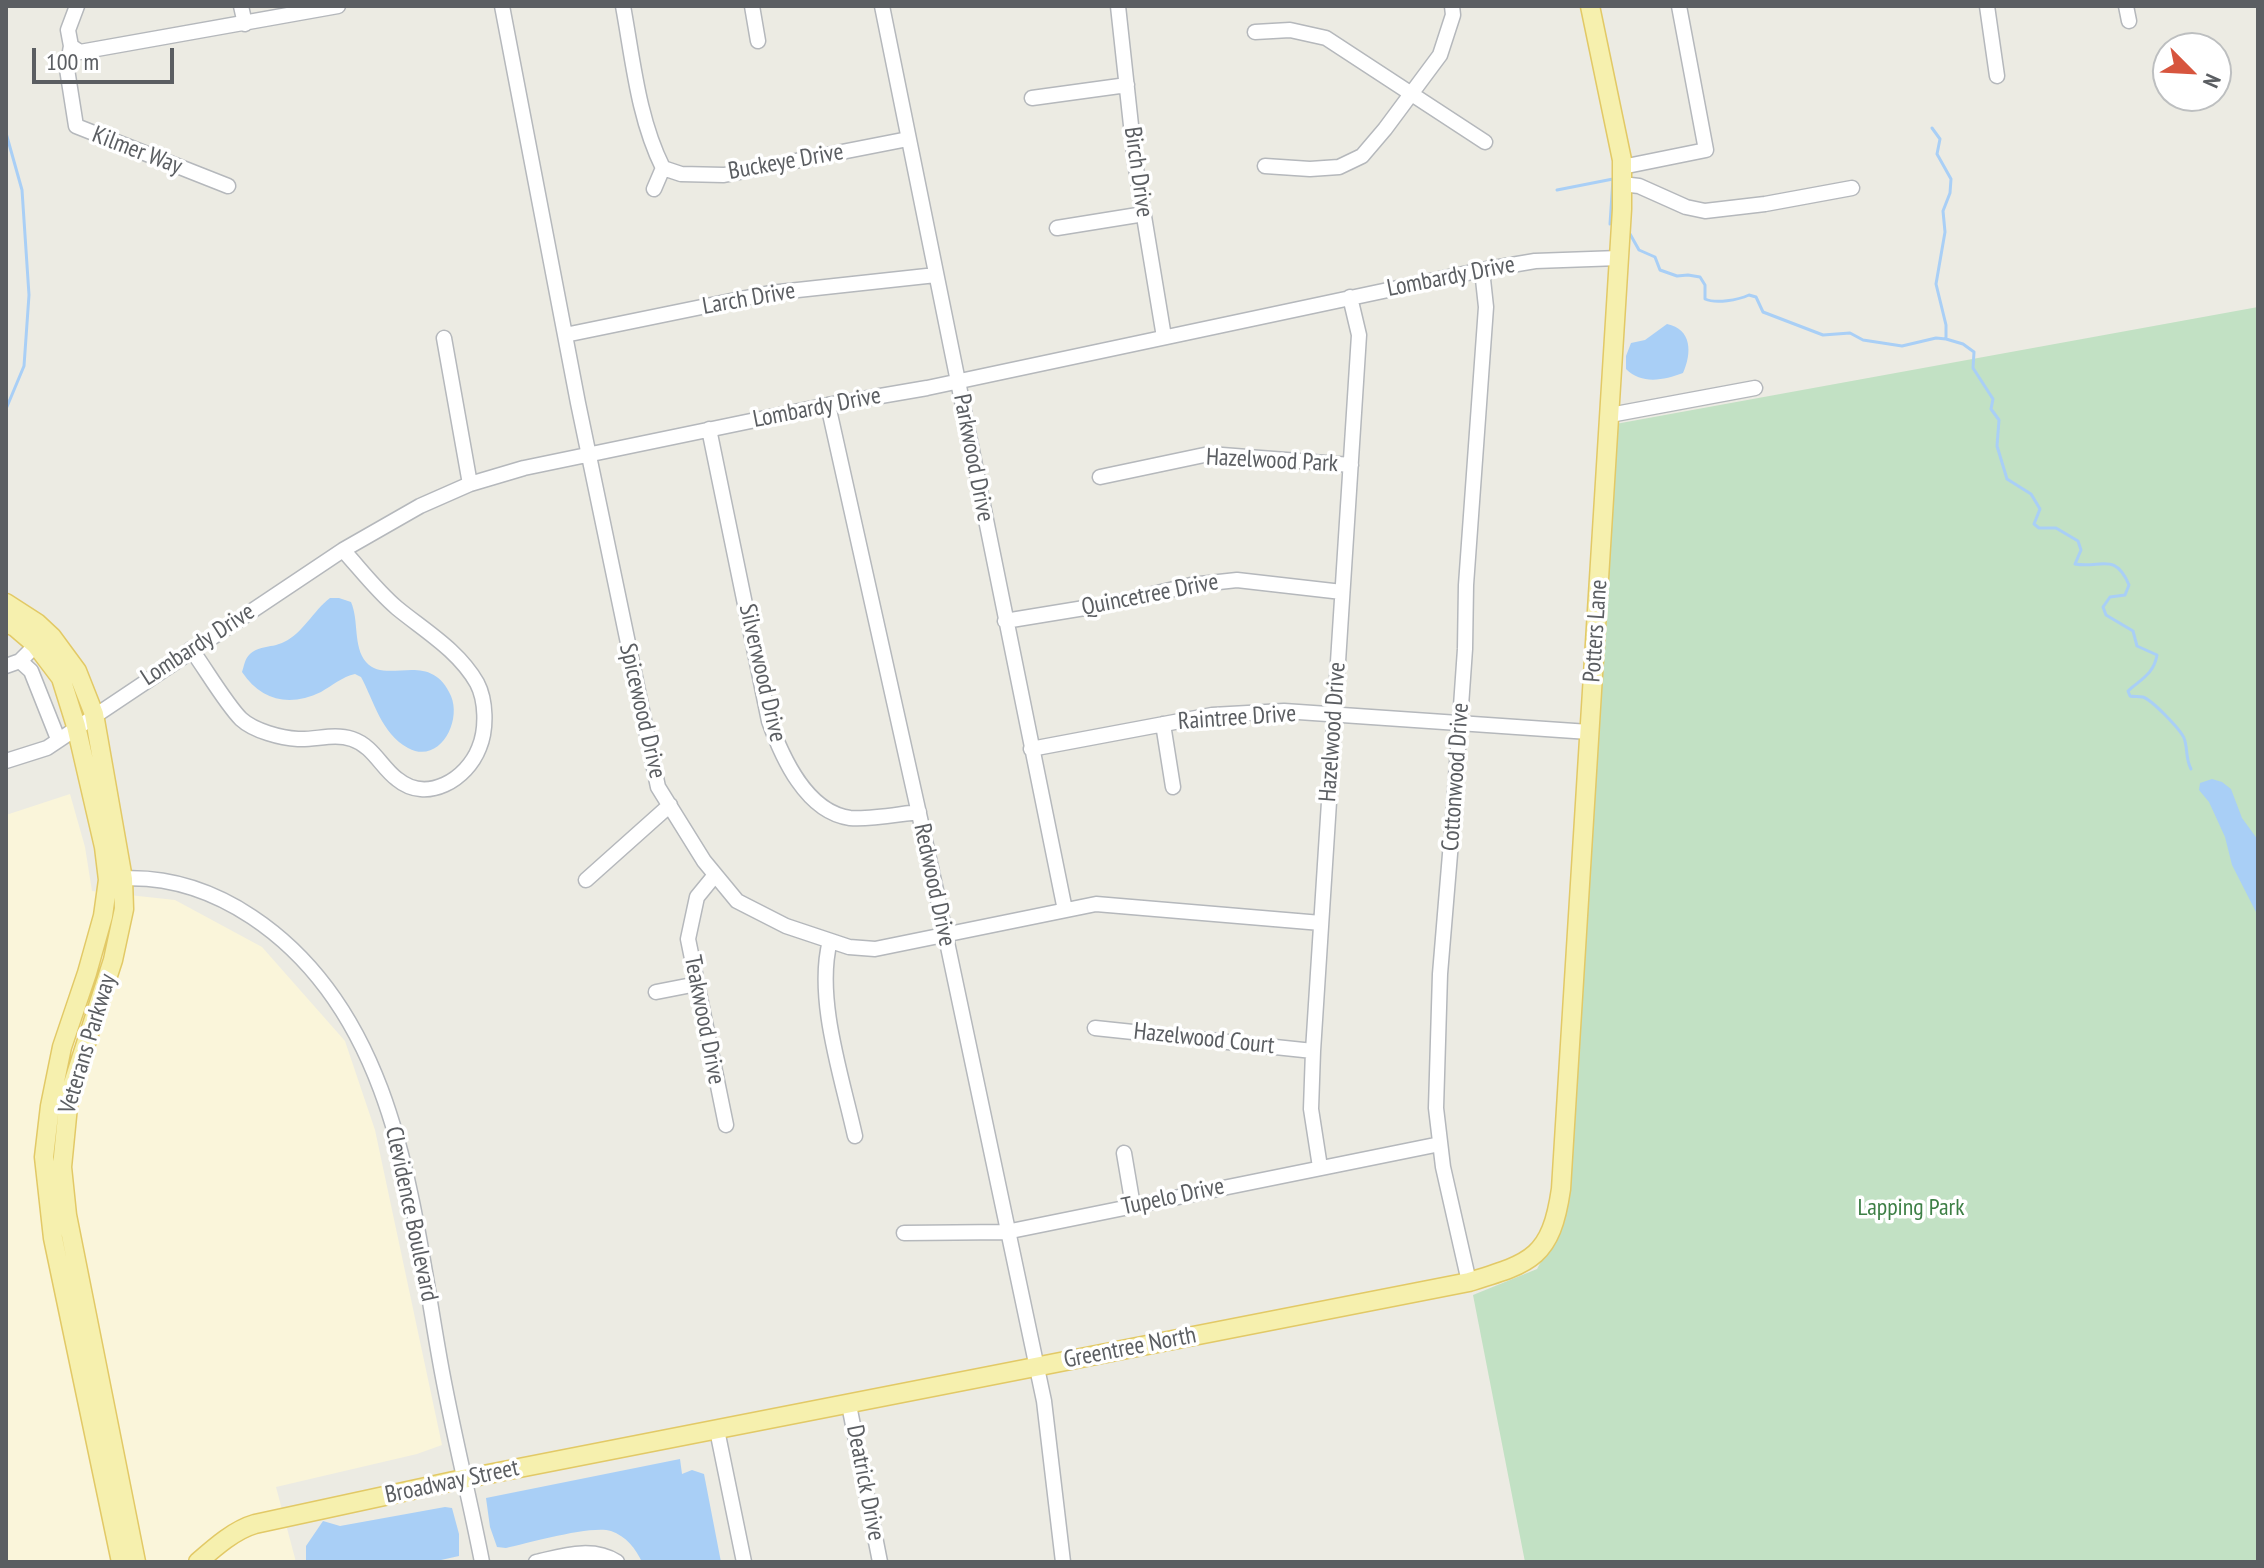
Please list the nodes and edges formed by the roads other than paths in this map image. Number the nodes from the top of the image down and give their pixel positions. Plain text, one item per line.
1 (77, 6) edge
2 (241, 6) edge
3 (338, 6) edge
4 (502, 6) edge
5 (623, 6) edge
6 (752, 6) edge
7 (882, 6) edge
8 (1118, 6) edge
9 (1452, 6) edge
10 (1590, 6) edge
11 (1679, 6) edge
12 (1987, 6) edge
13 (2126, 6) edge
14 (2129, 21) dead end
15 (245, 24) junction
16 (1255, 32) dead end
17 (758, 41) dead end
18 (71, 46) junction
19 (1997, 76) dead end
20 (1127, 85) junction
21 (1410, 93) junction
22 (1032, 98) dead end
23 (908, 139) junction
24 (1485, 142) dead end
25 (1265, 166) dead end
26 (663, 168) junction
27 (1622, 175) junction
28 (228, 186) dead end
29 (1852, 188) dead end
30 (654, 189) dead end
31 (1144, 214) junction
32 (1057, 228) dead end
33 (1619, 258) junction
34 (1482, 270) junction
35 (936, 275) junction
36 (1350, 297) junction
37 (565, 335) junction
38 (1164, 337) junction
39 (444, 338) dead end
40 (957, 381) junction
41 (1755, 388) dead end
42 (828, 405) junction
43 (1610, 415) junction
44 (709, 429) junction
45 (588, 455) junction
46 (1351, 465) junction
47 (1100, 477) dead end
48 (470, 484) junction
49 (343, 550) junction
50 (1342, 592) junction
51 (6, 603) edge
52 (1005, 621) junction
53 (6, 623) edge
54 (36, 645) junction
55 (191, 649) junction
56 (13, 664) edge
57 (94, 714) junction
58 (1334, 714) junction
59 (1460, 723) junction
60 (1163, 724) junction
61 (76, 726) junction
62 (1589, 732) junction
63 (58, 739) junction
64 (1031, 749) junction
65 (6, 761) edge
66 (1173, 787) dead end
67 (670, 805) junction
68 (919, 812) junction
69 (715, 875) junction
70 (115, 879) junction
71 (586, 880) dead end
72 (1065, 910) junction
73 (1321, 923) junction
74 (945, 934) junction
75 (830, 941) junction
76 (697, 984) junction
77 (656, 992) dead end
78 (1095, 1028) dead end
79 (1313, 1051) junction
80 (726, 1125) dead end
81 (855, 1136) dead end
82 (1440, 1144) junction
83 (1124, 1153) dead end
84 (1320, 1167) junction
85 (1133, 1206) junction
86 (59, 1216) junction
87 (1006, 1232) junction
88 (904, 1233) dead end
89 (1538, 1253) joint
90 (1469, 1282) junction
91 (1036, 1367) junction
92 (849, 1405) junction
93 (717, 1430) junction
94 (463, 1479) junction
95 (121, 1562) edge
96 (136, 1562) edge
97 (198, 1562) edge
98 (482, 1562) edge
99 (536, 1562) edge
100 (617, 1562) edge
101 (744, 1562) edge
102 (880, 1562) edge
103 (1063, 1562) edge

1 - 18 street, Kilmer Way
2 - 15 street
3 - 15 street
4 - 37 street, Spicewood Drive
5 - 26 street
6 - 17 street
7 - 23 street, Parkwood Drive
8 - 20 street, Birch Drive
9 - 21 street
10 - 27 main road, Potters Lane
11 - 27 street
12 - 19 street
13 - 14 street
15 - 18 street
16 - 21 street
18 - 28 street, Kilmer Way
20 - 22 street
20 - 31 street, Birch Drive
21 - 24 street
21 - 25 street
23 - 26 street, Buckeye Drive
23 - 35 street, Parkwood Drive
26 - 30 street
27 - 29 street
27 - 33 main road, Potters Lane
31 - 32 street
31 - 38 street, Birch Drive
33 - 34 street, Lombardy Drive
33 - 43 main road, Potters Lane
34 - 36 street, Lombardy Drive
34 - 59 street, Cottonwood Drive
35 - 37 street, Larch Drive
35 - 40 street, Parkwood Drive
36 - 38 street, Lombardy Drive
36 - 46 street, Hazelwood Drive
37 - 45 street, Spicewood Drive
38 - 40 street, Lombardy Drive
39 - 48 street
40 - 42 street, Lombardy Drive
40 - 52 street, Parkwood Drive
41 - 43 street
42 - 44 street, Lombardy Drive
42 - 68 street, Redwood Drive
43 - 62 main road, Potters Lane
44 - 45 street, Lombardy Drive
44 - 68 street, Silverwood Drive
45 - 48 street, Lombardy Drive
45 - 67 street, Spicewood Drive
46 - 47 street, Hazelwood Park
46 - 50 street, Hazelwood Drive
48 - 49 street, Lombardy Drive
49 - 55 street, Lombardy Drive
49 - 55 street
50 - 52 street, Quincetree Drive
50 - 58 street, Hazelwood Drive
51 - 57 main road, Veterans Parkway
52 - 64 street, Parkwood Drive
53 - 54 main road, Veterans Parkway
54 - 56 street
54 - 61 main road, Veterans Parkway
55 - 57 street, Lombardy Drive
56 - 63 street
57 - 61 street, Lombardy Drive
57 - 70 main road, Veterans Parkway
58 - 59 street, Raintree Drive
58 - 60 street, Raintree Drive
58 - 73 street, Hazelwood Drive
59 - 62 street, Raintree Drive
59 - 82 street, Cottonwood Drive
60 - 64 street, Raintree Drive
60 - 66 street
61 - 63 street, Lombardy Drive
61 - 70 main road, Veterans Parkway
62 - 89 main road, Potters Lane
63 - 65 street, Lombardy Drive
64 - 72 street, Parkwood Drive
67 - 69 street, Spicewood Drive
67 - 71 street
68 - 74 street, Redwood Drive
69 - 75 street, Spicewood Drive
69 - 76 street, Teakwood Drive
70 - 86 main road, Veterans Parkway
70 - 94 street, Clevidence Boulevard
72 - 73 street, Spicewood Drive
72 - 74 street, Spicewood Drive
73 - 79 street, Hazelwood Drive
74 - 75 street, Spicewood Drive
74 - 87 street, Redwood Drive
75 - 81 street
76 - 77 street
76 - 80 street, Teakwood Drive
78 - 79 street, Hazelwood Court
79 - 84 street, Hazelwood Drive
82 - 84 street, Tupelo Drive
82 - 90 street, Cottonwood Drive
83 - 85 street
84 - 85 street, Tupelo Drive
85 - 87 street, Tupelo Drive
86 - 95 main road, Veterans Parkway
86 - 96 main road, Veterans Parkway
87 - 88 street, Tupelo Drive
87 - 91 street, Redwood Drive
89 - 90 main road, Greentree North
90 - 91 main road, Greentree North
91 - 92 main road, Greentree North
91 - 103 street, Redwood Drive
92 - 93 main road, Greentree North
92 - 102 street, Deatrick Drive
93 - 94 main road, Broadway Street
93 - 101 street
94 - 97 main road, Broadway Street
94 - 98 street, Clevidence Boulevard
99 - 100 street

